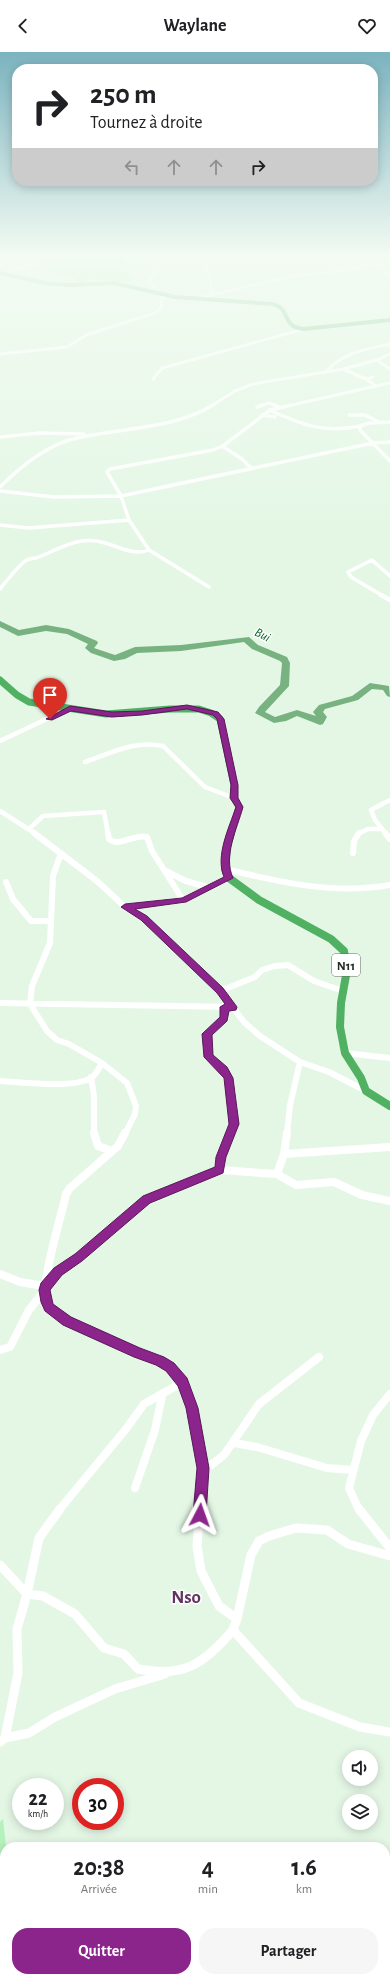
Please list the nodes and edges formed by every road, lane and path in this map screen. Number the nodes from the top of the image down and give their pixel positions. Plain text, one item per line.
1 (70, 345) edge
2 (251, 345) edge
3 (385, 345) edge
4 (0, 353) edge
5 (390, 354) edge
6 (377, 360) junction
7 (343, 369) junction
8 (390, 369) edge
9 (327, 371) junction
10 (296, 376) junction
11 (373, 377) dead end
12 (153, 379) dead end
13 (301, 379) dead end
14 (366, 379) junction
15 (390, 383) edge
16 (376, 386) junction
17 (257, 407) dead end
18 (279, 407) junction
19 (269, 410) junction
20 (262, 415) junction
21 (349, 415) dead end
22 (275, 417) dead end
23 (379, 422) junction
24 (390, 422) edge
25 (360, 426) junction
26 (349, 429) junction
27 (360, 430) junction
28 (94, 435) junction
29 (389, 436) edge
30 (0, 437) edge
31 (389, 442) edge
32 (373, 443) junction
33 (222, 446) junction
34 (390, 460) edge
35 (251, 468) junction
36 (0, 487) edge
37 (0, 491) edge
38 (121, 496) junction
39 (129, 520) junction
40 (0, 525) edge
41 (149, 550) junction
42 (390, 576) edge
43 (209, 587) dead end
44 (0, 589) edge
45 (390, 600) edge
46 (0, 680) edge
47 (70, 708) junction
48 (0, 742) edge
49 (85, 762) dead end
50 (234, 798) junction
51 (390, 800) edge
52 (0, 811) edge
53 (375, 820) junction
54 (370, 827) junction
55 (29, 829) junction
56 (381, 829) junction
57 (390, 839) edge
58 (61, 853) junction
59 (353, 853) dead end
60 (225, 869) junction
61 (164, 870) junction
62 (229, 878) junction
63 (6, 882) dead end
64 (390, 885) edge
65 (207, 888) junction
66 (183, 900) junction
67 (125, 907) junction
68 (50, 921) junction
69 (220, 991) junction
70 (343, 991) junction
71 (0, 1003) edge
72 (30, 1004) junction
73 (225, 1007) junction
74 (233, 1007) junction
75 (345, 1052) junction
76 (390, 1058) edge
77 (102, 1062) junction
78 (300, 1062) junction
79 (91, 1078) junction
80 (0, 1081) edge
81 (366, 1091) junction
82 (390, 1106) edge
83 (390, 1147) edge
84 (112, 1151) junction
85 (284, 1154) junction
86 (220, 1170) junction
87 (277, 1174) junction
88 (390, 1200) edge
89 (0, 1274) edge
90 (45, 1288) junction
91 (0, 1350) edge
92 (319, 1357) dead end
93 (183, 1382) junction
94 (390, 1394) edge
95 (162, 1396) junction
96 (234, 1443) junction
97 (203, 1468) junction
98 (353, 1470) junction
99 (135, 1488) dead end
100 (390, 1548) edge
101 (390, 1556) edge
102 (0, 1565) edge
103 (27, 1594) junction
104 (236, 1619) junction
105 (233, 1630) junction
106 (172, 1672) junction
107 (390, 1732) edge
108 (3, 1740) edge

1 - 4 street
2 - 12 street
3 - 9 street
5 - 6 street
6 - 7 street
6 - 8 street
7 - 9 street
7 - 14 street
9 - 10 street
10 - 13 street
10 - 28 street
11 - 14 street
14 - 16 street
15 - 16 street
16 - 18 street
17 - 18 street
18 - 19 street
19 - 20 street
19 - 26 street
20 - 22 street
20 - 33 street
21 - 23 street
23 - 24 street
23 - 25 street
25 - 26 street
25 - 27 street
26 - 27 street
27 - 32 street
28 - 30 street
28 - 36 street
29 - 31 street
31 - 32 street
32 - 34 street
32 - 35 street
33 - 35 street
33 - 38 street
35 - 38 street
37 - 38 street
38 - 39 street
39 - 40 street
39 - 41 street
41 - 43 street
41 - 44 street
42 - 45 street
46 - 47 highway, N11
47 - 48 street
47 - 50 highway, N11
49 - 50 street
50 - 60 highway, N11
51 - 53 street
52 - 55 street
53 - 54 street
53 - 56 street
54 - 56 street
54 - 59 street
55 - 58 street
55 - 61 street
56 - 57 street
58 - 67 street
58 - 68 street
60 - 62 highway, N11
60 - 64 street
61 - 65 street
61 - 66 street
62 - 65 street
62 - 70 highway, N11
63 - 68 street
65 - 66 street
66 - 67 street
67 - 69 street
68 - 72 street
69 - 70 street
69 - 74 street
70 - 75 highway, N11
71 - 72 street
72 - 73 street
72 - 77 street
73 - 74 street
73 - 86 street
74 - 78 street
75 - 76 street
75 - 81 highway, N11
77 - 79 street
77 - 84 street
78 - 81 street
78 - 85 street
79 - 80 street
79 - 84 street
81 - 82 highway
83 - 85 street
84 - 90 street
85 - 87 street
86 - 87 street
86 - 90 street
87 - 88 street
89 - 90 street
90 - 91 street
90 - 93 street
92 - 96 street
93 - 95 street
93 - 97 street
94 - 98 street
95 - 99 street
95 - 103 street
96 - 97 street
96 - 98 street
97 - 104 street
98 - 100 street
101 - 104 street
102 - 103 street
103 - 106 street
103 - 108 street
104 - 105 street
105 - 106 street
105 - 107 street
106 - 108 street

